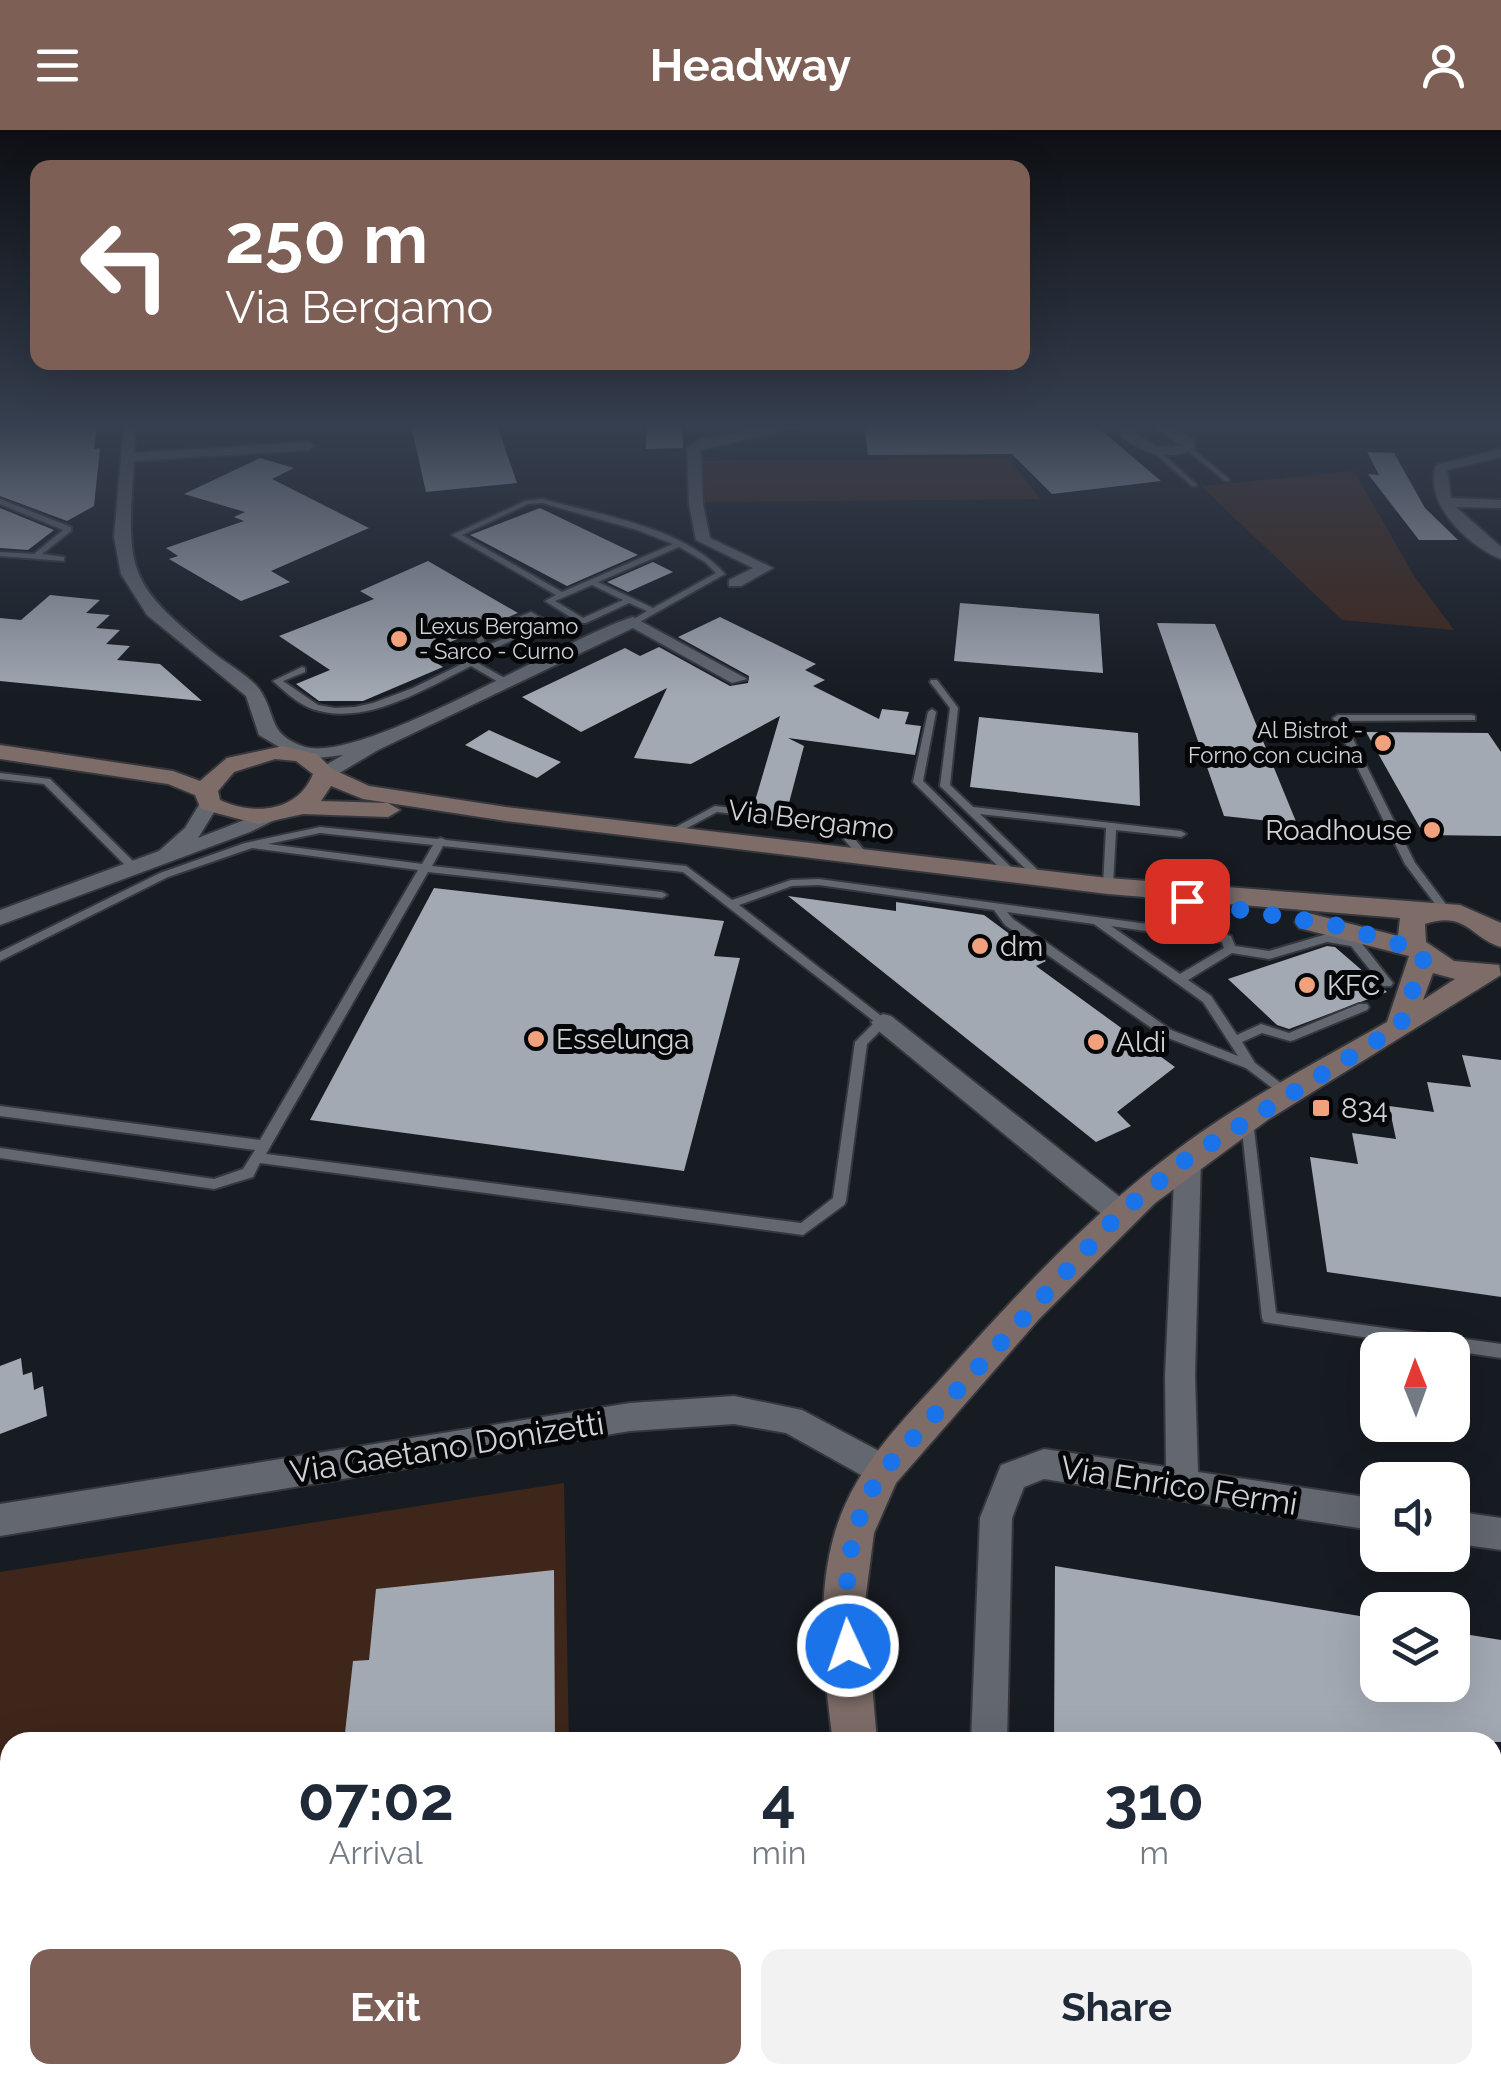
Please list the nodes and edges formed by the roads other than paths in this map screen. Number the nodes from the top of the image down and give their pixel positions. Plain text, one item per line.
1 (37, 516) edge
2 (122, 516) edge
3 (498, 516) edge
4 (588, 516) edge
5 (698, 516) edge
6 (1459, 516) edge
7 (680, 544) junction
8 (0, 554) edge
9 (1501, 554) edge
10 (36, 556) junction
11 (60, 559) dead end
12 (592, 582) junction
13 (735, 584) dead end
14 (561, 595) junction
15 (629, 600) junction
16 (653, 611) junction
17 (634, 622) junction
18 (483, 650) junction
19 (471, 663) junction
20 (302, 670) dead end
21 (738, 679) dead end
22 (506, 682) junction
23 (934, 682) dead end
24 (932, 712) dead end
25 (1472, 718) dead end
26 (265, 732) junction
27 (371, 746) junction
28 (0, 752) edge
29 (301, 754) junction
30 (247, 756) junction
31 (72, 760) junction
32 (324, 774) junction
33 (0, 776) edge
34 (208, 797) junction
35 (288, 810) junction
36 (970, 810) junction
37 (742, 812) dead end
38 (506, 814) junction
39 (793, 816) dead end
40 (1111, 826) junction
41 (668, 834) junction
42 (1181, 834) dead end
43 (441, 841) junction
44 (249, 845) junction
45 (864, 856) junction
46 (142, 864) junction
47 (425, 868) junction
48 (1012, 874) junction
49 (1040, 878) junction
50 (1108, 886) junction
51 (662, 895) dead end
52 (730, 904) junction
53 (997, 907) junction
54 (1436, 912) junction
55 (0, 918) edge
56 (1097, 921) junction
57 (1494, 928) edge
58 (1230, 948) junction
59 (1420, 953) junction
60 (0, 957) edge
61 (1491, 971) edge
62 (1179, 980) junction
63 (1387, 983) dead end
64 (1364, 1007) dead end
65 (882, 1022) junction
66 (1400, 1026) junction
67 (1234, 1041) junction
68 (1250, 1064) junction
69 (1288, 1094) junction
70 (0, 1111) edge
71 (1247, 1120) junction
72 (262, 1152) junction
73 (0, 1154) edge
74 (1188, 1158) junction
75 (1120, 1213) junction
76 (1501, 1351) edge
77 (884, 1470) junction
78 (1182, 1486) junction
79 (1360, 1512) edge
80 (0, 1520) edge
81 (1470, 1530) edge
82 (1501, 1534) edge
83 (855, 1732) edge
84 (989, 1732) edge

1 - 10 lane
2 - 26 street
3 - 14 lane
4 - 7 lane
5 - 13 street
6 - 9 street
7 - 12 lane
7 - 16 lane
8 - 10 lane
10 - 11 lane
12 - 14 lane
12 - 15 lane
14 - 15 lane
15 - 16 lane
16 - 17 lane
17 - 21 street
17 - 22 street
18 - 18 lane
18 - 19 lane
19 - 20 lane
19 - 22 lane
22 - 27 street
23 - 36 lane
24 - 48 lane
25 - 54 lane
26 - 29 street
26 - 30 street
27 - 29 street
27 - 32 street
28 - 31 main road
29 - 30 main road
29 - 32 main road, Via Bergamo
30 - 31 main road
30 - 34 main road
31 - 34 main road
32 - 35 main road
32 - 38 main road, Via Bergamo
33 - 46 lane
34 - 35 main road, Via Bergamo
34 - 46 street
35 - 38 main road, Via Bergamo
35 - 46 street
36 - 40 lane
36 - 49 lane
37 - 41 lane
38 - 41 main road, Via Bergamo
39 - 45 lane
40 - 42 lane
40 - 50 lane
41 - 45 main road, Via Bergamo
43 - 44 lane
43 - 47 lane
43 - 52 lane
44 - 47 lane
44 - 60 lane
45 - 48 main road, Via Bergamo
46 - 55 street
47 - 51 lane
47 - 72 lane
48 - 49 main road, Via Bergamo
49 - 50 main road, Via Bergamo
50 - 54 main road, Via Bergamo
50 - 59 main road, Via Bergamo
52 - 53 lane
52 - 65 lane
53 - 56 lane
53 - 68 lane
54 - 57 main road, Via Bergamo
54 - 59 main road
56 - 58 lane
56 - 62 lane
58 - 62 lane
58 - 63 lane
59 - 61 main road, Via Bergamo
59 - 66 main road
61 - 66 main road
62 - 67 lane
64 - 67 lane
65 - 72 lane
65 - 75 street
66 - 69 main road
67 - 68 lane
68 - 69 lane
69 - 71 main road
70 - 72 lane
71 - 74 main road
71 - 76 lane
72 - 73 lane
74 - 75 main road
74 - 78 street
75 - 77 main road
77 - 80 street, Via Gaetano Donizetti
77 - 83 main road
78 - 79 street, Via Enrico Fermi
78 - 84 street, Via Enrico Fermi
81 - 82 street

